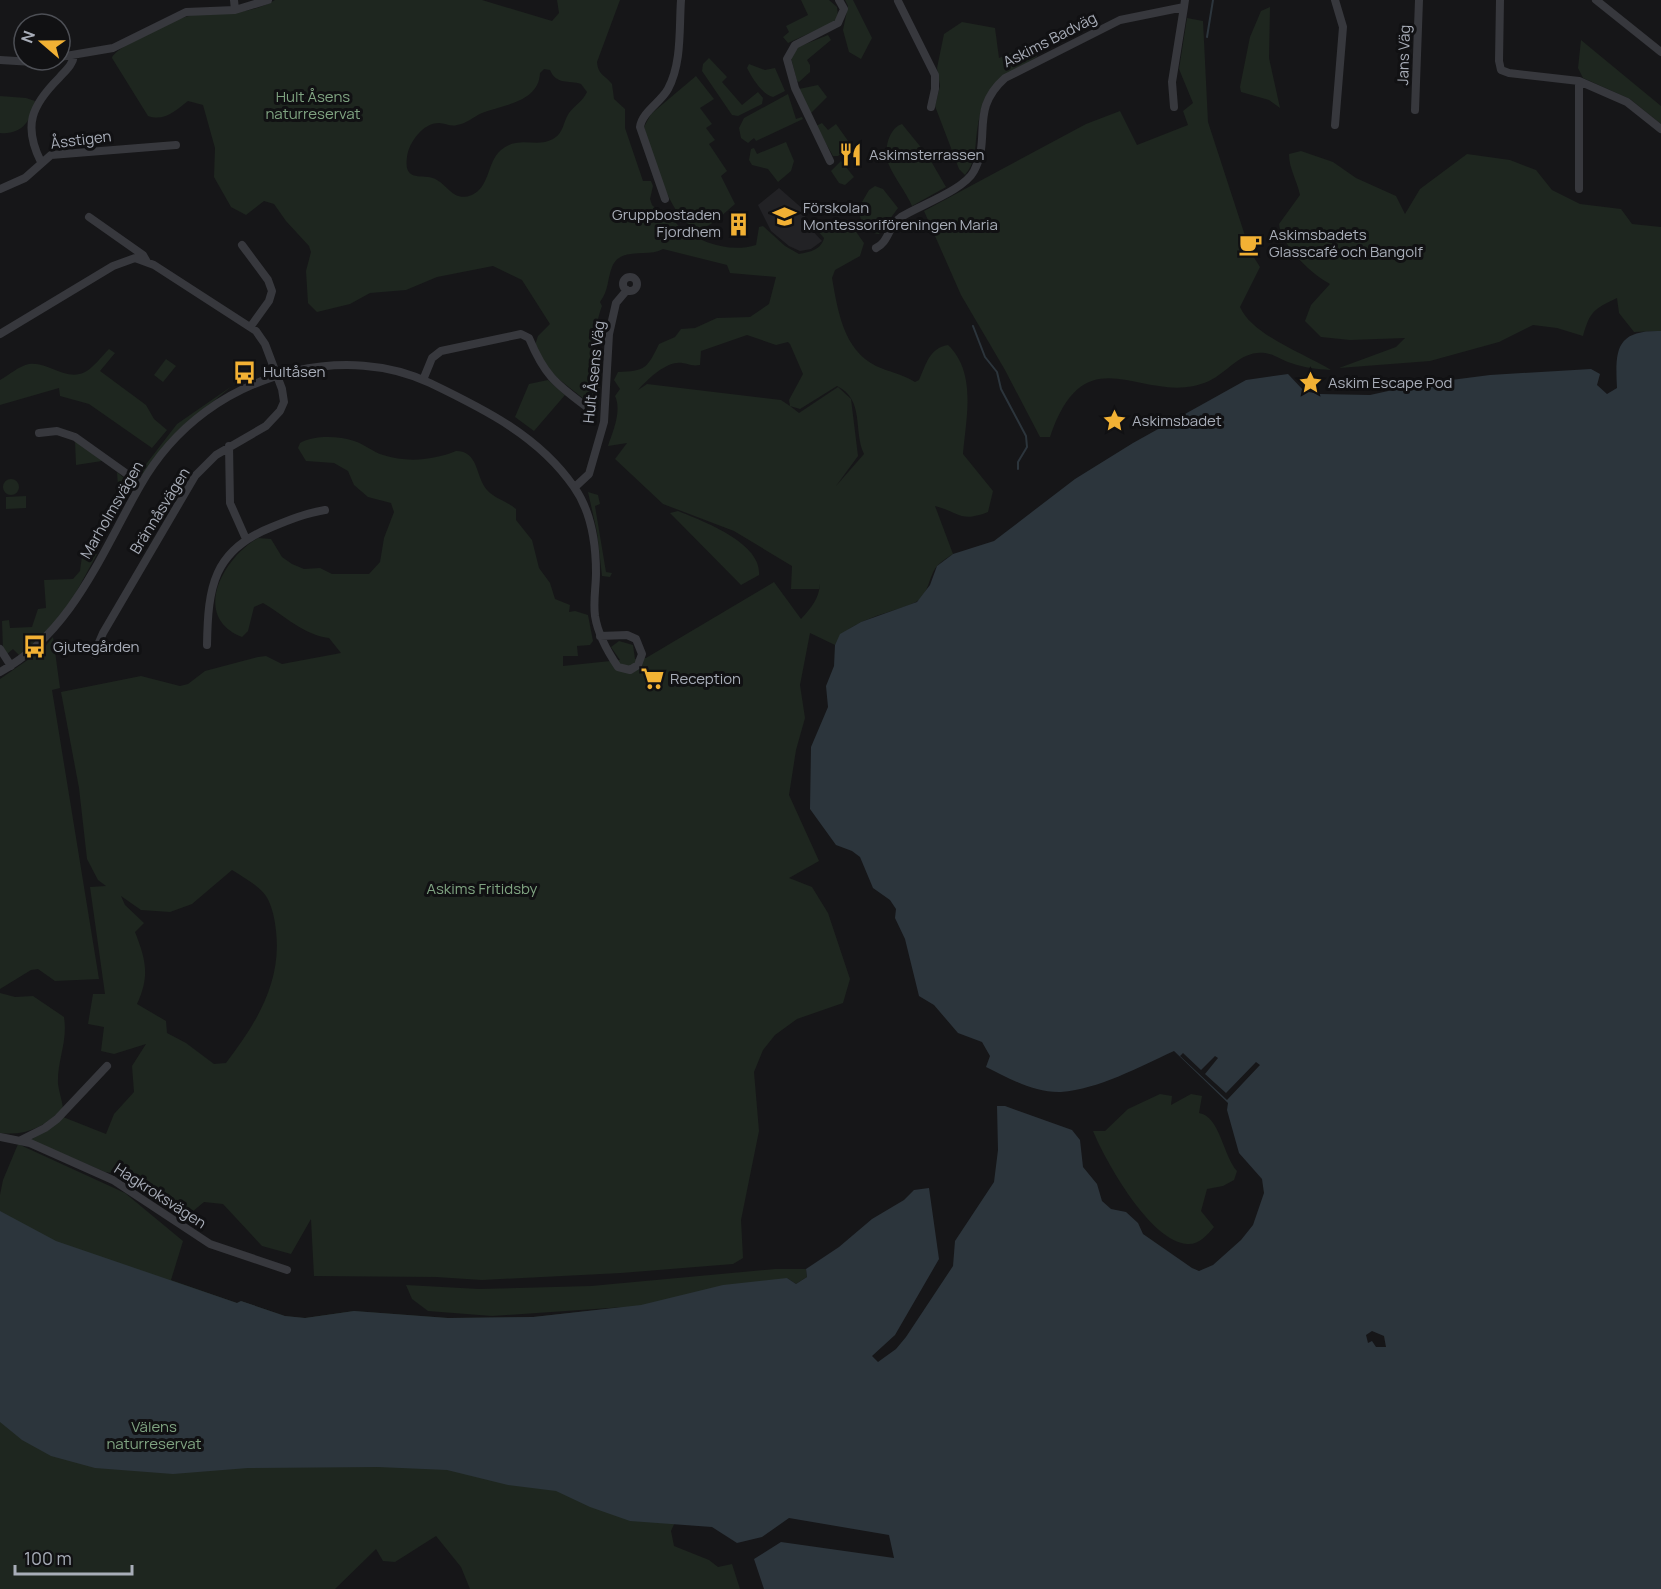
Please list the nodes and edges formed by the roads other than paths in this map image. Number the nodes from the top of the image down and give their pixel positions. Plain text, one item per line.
1 (234, 0) edge
2 (268, 0) edge
3 (681, 0) edge
4 (839, 0) edge
5 (892, 0) edge
6 (900, 0) edge
7 (1335, 0) edge
8 (1419, 0) edge
9 (1500, 0) edge
10 (1596, 0) edge
11 (1185, 4) edge
12 (235, 10) junction
13 (1661, 52) edge
14 (74, 55) joint
15 (1579, 81) junction
16 (931, 106) dead end
17 (1174, 107) dead end
18 (1415, 110) dead end
19 (1335, 125) dead end
20 (1661, 129) edge
21 (176, 145) dead end
22 (830, 161) dead end
23 (41, 162) junction
24 (0, 189) edge
25 (1579, 189) dead end
26 (665, 200) dead end
27 (89, 216) dead end
28 (242, 245) dead end
29 (876, 248) dead end
30 (147, 262) junction
31 (627, 290) dead end
32 (250, 326) junction
33 (0, 334) edge
34 (277, 375) junction
35 (423, 380) junction
36 (592, 411) dead end
37 (39, 432) dead end
38 (229, 446) junction
39 (141, 484) junction
40 (575, 487) junction
41 (325, 510) dead end
42 (246, 539) junction
43 (600, 636) junction
44 (207, 645) dead end
45 (0, 649) edge
46 (94, 654) dead end
47 (11, 666) junction
48 (0, 672) edge
49 (107, 1066) dead end
50 (0, 1137) edge
51 (21, 1140) junction
52 (287, 1270) dead end

1 - 12 street
2 - 12 street
3 - 26 street
4 - 22 street
5 - 6 street
6 - 16 street
7 - 19 street
8 - 18 street, Jans Väg
9 - 15 street
10 - 13 street
11 - 17 street
11 - 29 street, Askims Badväg
12 - 14 street
14 - 23 street
15 - 20 street
15 - 25 street
21 - 23 street, Åsstigen
23 - 24 street, Åsstigen
27 - 30 street
28 - 32 street
30 - 32 street
30 - 33 street
31 - 40 street, Hult Åsens Väg
32 - 34 street
34 - 35 street, Marholmsvägen
34 - 38 street, Brännåsvägen
34 - 39 street, Marholmsvägen
35 - 36 street
35 - 40 street, Marholmsvägen
37 - 39 street
38 - 42 street
38 - 46 street, Brännåsvägen
39 - 47 street, Marholmsvägen
40 - 43 street, Marholmsvägen
41 - 42 street
42 - 44 street
43 - 43 street, Marholmsvägen
45 - 47 street
47 - 48 street, Marholmsvägen
49 - 51 street
50 - 51 street, Hagkroksvägen
51 - 52 street, Hagkroksvägen

